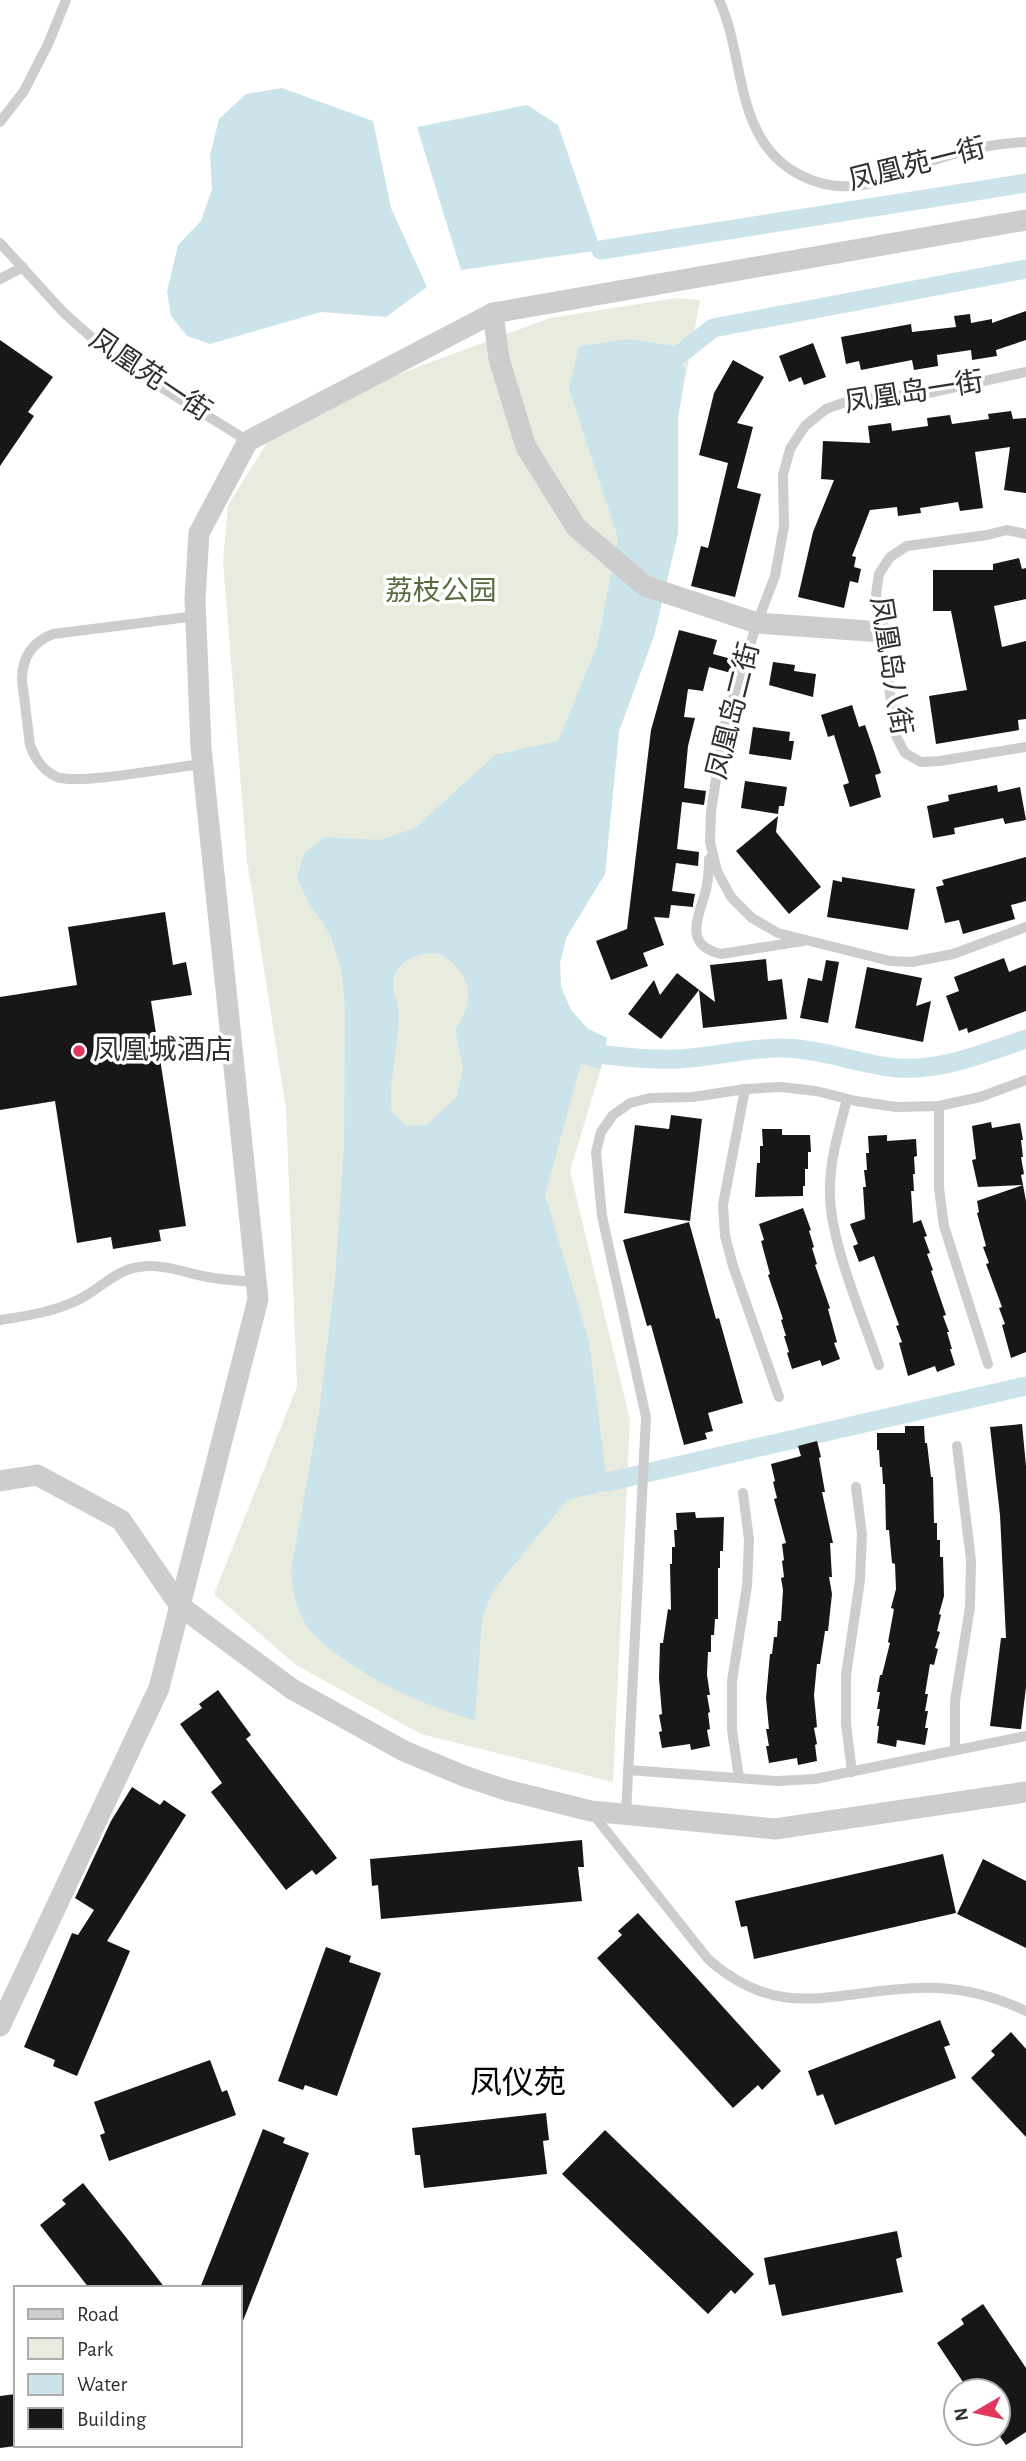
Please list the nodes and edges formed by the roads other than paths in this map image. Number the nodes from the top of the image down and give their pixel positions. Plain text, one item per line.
1 (66, 0) edge
2 (719, 0) edge
3 (0, 121) edge
4 (1026, 142) edge
5 (1026, 220) edge
6 (0, 243) edge
7 (23, 267) junction
8 (0, 279) edge
9 (492, 313) junction
10 (1026, 372) edge
11 (248, 440) junction
12 (1026, 534) edge
13 (196, 616) junction
14 (757, 624) junction
15 (882, 632) junction
16 (1026, 747) edge
17 (202, 764) junction
18 (710, 842) junction
19 (1026, 927) edge
20 (807, 940) junction
21 (1026, 1080) edge
22 (745, 1089) junction
23 (847, 1099) junction
24 (939, 1106) junction
25 (256, 1282) junction
26 (0, 1320) edge
27 (988, 1364) dead end
28 (879, 1365) dead end
29 (779, 1397) dead end
30 (957, 1446) dead end
31 (0, 1481) edge
32 (856, 1487) dead end
33 (743, 1493) dead end
34 (180, 1606) junction
35 (1026, 1736) edge
36 (955, 1750) junction
37 (628, 1770) junction
38 (852, 1772) junction
39 (739, 1778) junction
40 (1026, 1792) edge
41 (591, 1811) junction
42 (625, 1814) junction
43 (1026, 2011) edge
44 (0, 2026) edge

1 - 3 lane
2 - 4 lane, 凤凰苑一街
5 - 9 street
6 - 7 lane, 凤凰苑一街
7 - 8 lane
7 - 11 lane, 凤凰苑一街
9 - 11 street
9 - 14 street
10 - 14 lane, 凤凰岛一街
11 - 13 street
12 - 15 lane, 凤凰岛八街
13 - 17 street
13 - 17 lane
14 - 15 street
14 - 18 lane, 凤凰岛二街
15 - 16 lane, 凤凰岛八街
17 - 25 street
18 - 20 lane, 凤凰岛二街
18 - 20 lane
19 - 20 lane, 凤凰岛二街
21 - 24 lane
22 - 23 lane
22 - 29 lane
22 - 37 lane
23 - 24 lane
23 - 28 lane
24 - 27 lane
25 - 26 lane
25 - 34 street
30 - 36 lane
31 - 34 street
32 - 38 lane
33 - 39 lane
34 - 41 street
34 - 44 street
35 - 36 lane
36 - 38 lane
37 - 39 lane
37 - 42 lane
38 - 39 lane
40 - 42 street
41 - 42 street
41 - 43 lane

